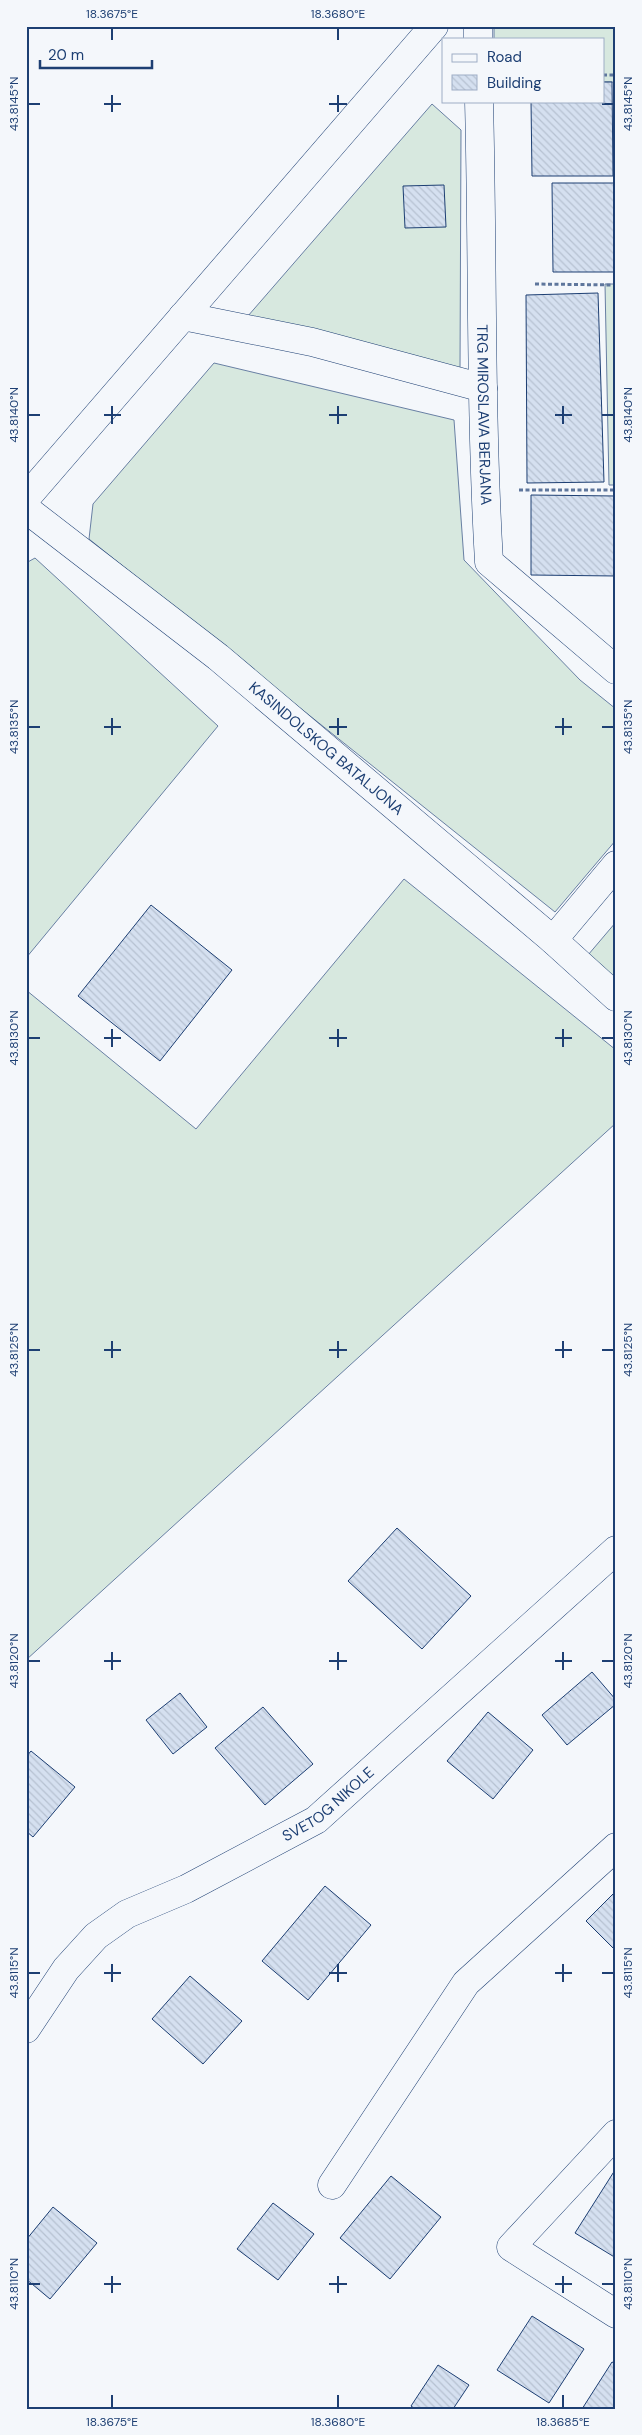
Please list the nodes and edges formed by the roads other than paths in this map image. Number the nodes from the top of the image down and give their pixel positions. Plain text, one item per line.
1 (434, 26) edge
2 (479, 102) edge
3 (183, 316) junction
4 (483, 388) junction
5 (26, 498) edge
6 (26, 510) edge
7 (616, 670) edge
8 (616, 866) edge
9 (553, 940) junction
10 (616, 997) edge
11 (616, 1550) edge
12 (616, 1847) edge
13 (26, 2029) edge
14 (616, 2134) edge
15 (332, 2185) dead end
16 (616, 2314) edge

1 - 3 street
2 - 4 street, TRG MIROSLAVA BERJANA
3 - 4 street
3 - 5 street
4 - 7 street, TRG MIROSLAVA BERJANA
6 - 9 street, KASINDOLSKOG BATALJONA
8 - 9 street
9 - 10 street, KASINDOLSKOG BATALJONA
11 - 13 street, SVETOG NIKOLE
12 - 15 street
14 - 16 street

